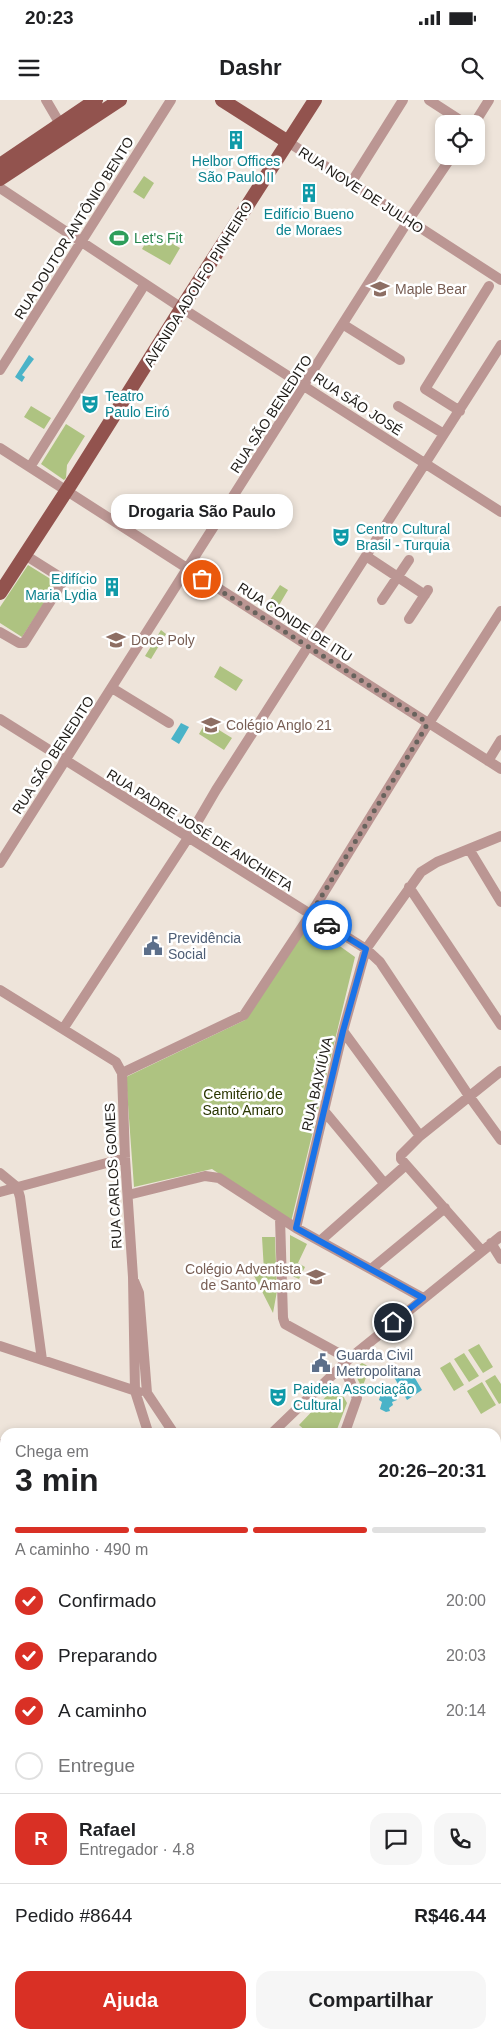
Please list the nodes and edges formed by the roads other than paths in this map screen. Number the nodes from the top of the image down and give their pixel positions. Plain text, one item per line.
1 (46, 100) edge
2 (96, 100) edge
3 (120, 100) edge
4 (171, 100) edge
5 (222, 100) edge
6 (315, 100) edge
7 (403, 100) edge
8 (429, 100) edge
9 (489, 100) edge
10 (452, 115) edge
11 (480, 115) edge
12 (64, 130) junction
13 (288, 142) junction
14 (3, 160) edge
15 (446, 165) edge
16 (0, 179) edge
17 (351, 183) junction
18 (0, 188) edge
19 (408, 222) junction
20 (81, 242) junction
21 (501, 280) edge
22 (145, 284) junction
23 (489, 286) dead end
24 (182, 308) junction
25 (344, 325) junction
26 (501, 346) edge
27 (400, 360) dead end
28 (0, 370) edge
29 (305, 386) junction
30 (398, 406) dead end
31 (460, 411) junction
32 (444, 434) junction
33 (0, 448) edge
34 (426, 464) junction
35 (30, 468) junction
36 (67, 491) junction
37 (501, 512) edge
38 (25, 555) junction
39 (366, 556) junction
40 (409, 560) dead end
41 (188, 570) junction
42 (398, 577) junction
43 (0, 593) edge
44 (382, 600) dead end
45 (501, 611) edge
46 (409, 619) dead end
47 (0, 632) edge
48 (308, 647) junction
49 (112, 688) junction
50 (0, 719) edge
51 (169, 723) dead end
52 (428, 723) junction
53 (501, 740) edge
54 (65, 761) junction
55 (488, 761) junction
56 (501, 769) edge
57 (501, 836) edge
58 (188, 838) junction
59 (469, 849) junction
60 (0, 863) edge
61 (409, 888) junction
62 (501, 902) edge
63 (310, 915) junction
64 (366, 949) junction
65 (0, 990) edge
66 (501, 1025) edge
67 (63, 1029) junction
68 (343, 1031) junction
69 (501, 1071) edge
70 (122, 1073) junction
71 (469, 1096) junction
72 (325, 1112) junction
73 (420, 1136) junction
74 (501, 1140) edge
75 (125, 1158) junction
76 (406, 1165) junction
77 (0, 1173) edge
78 (384, 1183) junction
79 (17, 1187) junction
80 (0, 1192) edge
81 (128, 1195) junction
82 (445, 1208) junction
83 (280, 1218) junction
84 (296, 1228) junction
85 (501, 1236) edge
86 (320, 1241) junction
87 (491, 1243) junction
88 (482, 1251) junction
89 (501, 1259) edge
90 (371, 1269) junction
91 (133, 1277) junction
92 (423, 1298) junction
93 (0, 1346) edge
94 (42, 1360) junction
95 (346, 1362) junction
96 (135, 1391) junction
97 (147, 1393) junction
98 (147, 1428) edge
99 (167, 1428) edge
100 (277, 1428) edge
101 (346, 1428) edge

1 - 12 street
2 - 12 main road
3 - 12 main road
4 - 20 street, RUA DOUTOR ANTÔNIO BENTO
5 - 13 main road, RUA NOVE DE JULHO
6 - 13 main road, AVENIDA ADOLFO PINHEIRO
7 - 17 street
8 - 10 street
9 - 11 street
12 - 14 main road
12 - 16 main road
13 - 17 street, RUA NOVE DE JULHO
13 - 24 main road, AVENIDA ADOLFO PINHEIRO
15 - 19 street, RUA SÃO BENEDITO
17 - 19 street, RUA NOVE DE JULHO
18 - 20 street, RUA SÃO JOSÉ
19 - 21 street, RUA NOVE DE JULHO
19 - 25 street, RUA SÃO BENEDITO
20 - 22 street, RUA SÃO JOSÉ
20 - 28 street, RUA DOUTOR ANTÔNIO BENTO
22 - 24 street, RUA SÃO JOSÉ
22 - 35 street
23 - 31 street
24 - 29 street, RUA SÃO JOSÉ
24 - 36 main road, AVENIDA ADOLFO PINHEIRO
25 - 27 street
25 - 29 street, RUA SÃO BENEDITO
26 - 31 street
29 - 34 street, RUA SÃO JOSÉ
29 - 41 street, RUA SÃO BENEDITO
30 - 32 street
31 - 32 street
32 - 34 street
33 - 35 street, RUA CONDE DE ITU
34 - 37 street, RUA SÃO JOSÉ
34 - 39 street
35 - 36 street, RUA CONDE DE ITU
36 - 38 main road, AVENIDA ADOLFO PINHEIRO
36 - 41 street, RUA CONDE DE ITU
38 - 43 main road, AVENIDA ADOLFO PINHEIRO
38 - 47 street
39 - 42 street
39 - 48 street
40 - 42 street
41 - 48 street, RUA CONDE DE ITU
41 - 49 street, RUA SÃO BENEDITO
42 - 44 street
42 - 46 street
45 - 52 street
48 - 52 street, RUA CONDE DE ITU
48 - 58 street
49 - 51 street
49 - 54 street, RUA SÃO BENEDITO
50 - 54 street, RUA PADRE JOSÉ DE ANCHIETA
52 - 55 street, RUA CONDE DE ITU
52 - 63 street
53 - 55 street
54 - 58 street, RUA PADRE JOSÉ DE ANCHIETA
54 - 60 street, RUA SÃO BENEDITO
55 - 56 street, RUA CONDE DE ITU
57 - 59 street, RUA BAIXIÚVA
58 - 63 street, RUA PADRE JOSÉ DE ANCHIETA
58 - 67 street
59 - 61 street, RUA BAIXIÚVA
59 - 62 street
61 - 64 street, RUA BAIXIÚVA
61 - 66 street
63 - 64 street, RUA PADRE JOSÉ DE ANCHIETA
63 - 70 street
64 - 68 street, RUA BAIXIÚVA
64 - 71 street, RUA PADRE JOSÉ DE ANCHIETA
65 - 67 street
67 - 70 street
68 - 72 street, RUA BAIXIÚVA
68 - 73 street
69 - 71 street
70 - 75 street, RUA CARLOS GOMES
71 - 73 street
71 - 74 street, RUA PADRE JOSÉ DE ANCHIETA
72 - 78 street
72 - 84 street, RUA BAIXIÚVA
73 - 76 street
75 - 79 street
75 - 81 street, RUA CARLOS GOMES
76 - 78 street
76 - 82 street
77 - 79 street
78 - 86 street
79 - 80 street
79 - 94 street
81 - 83 street
81 - 91 street, RUA CARLOS GOMES
82 - 88 street
82 - 90 street
83 - 84 street
83 - 95 street
84 - 86 street
85 - 87 street
86 - 90 street
87 - 88 street
87 - 89 street
88 - 92 street
90 - 92 street
91 - 96 street, RUA CARLOS GOMES
91 - 97 street, RUA CARLOS GOMES
92 - 95 street
93 - 94 street
94 - 96 street
95 - 100 street
95 - 101 street
96 - 97 street
96 - 98 street, RUA CARLOS GOMES
97 - 99 street, RUA CARLOS GOMES

